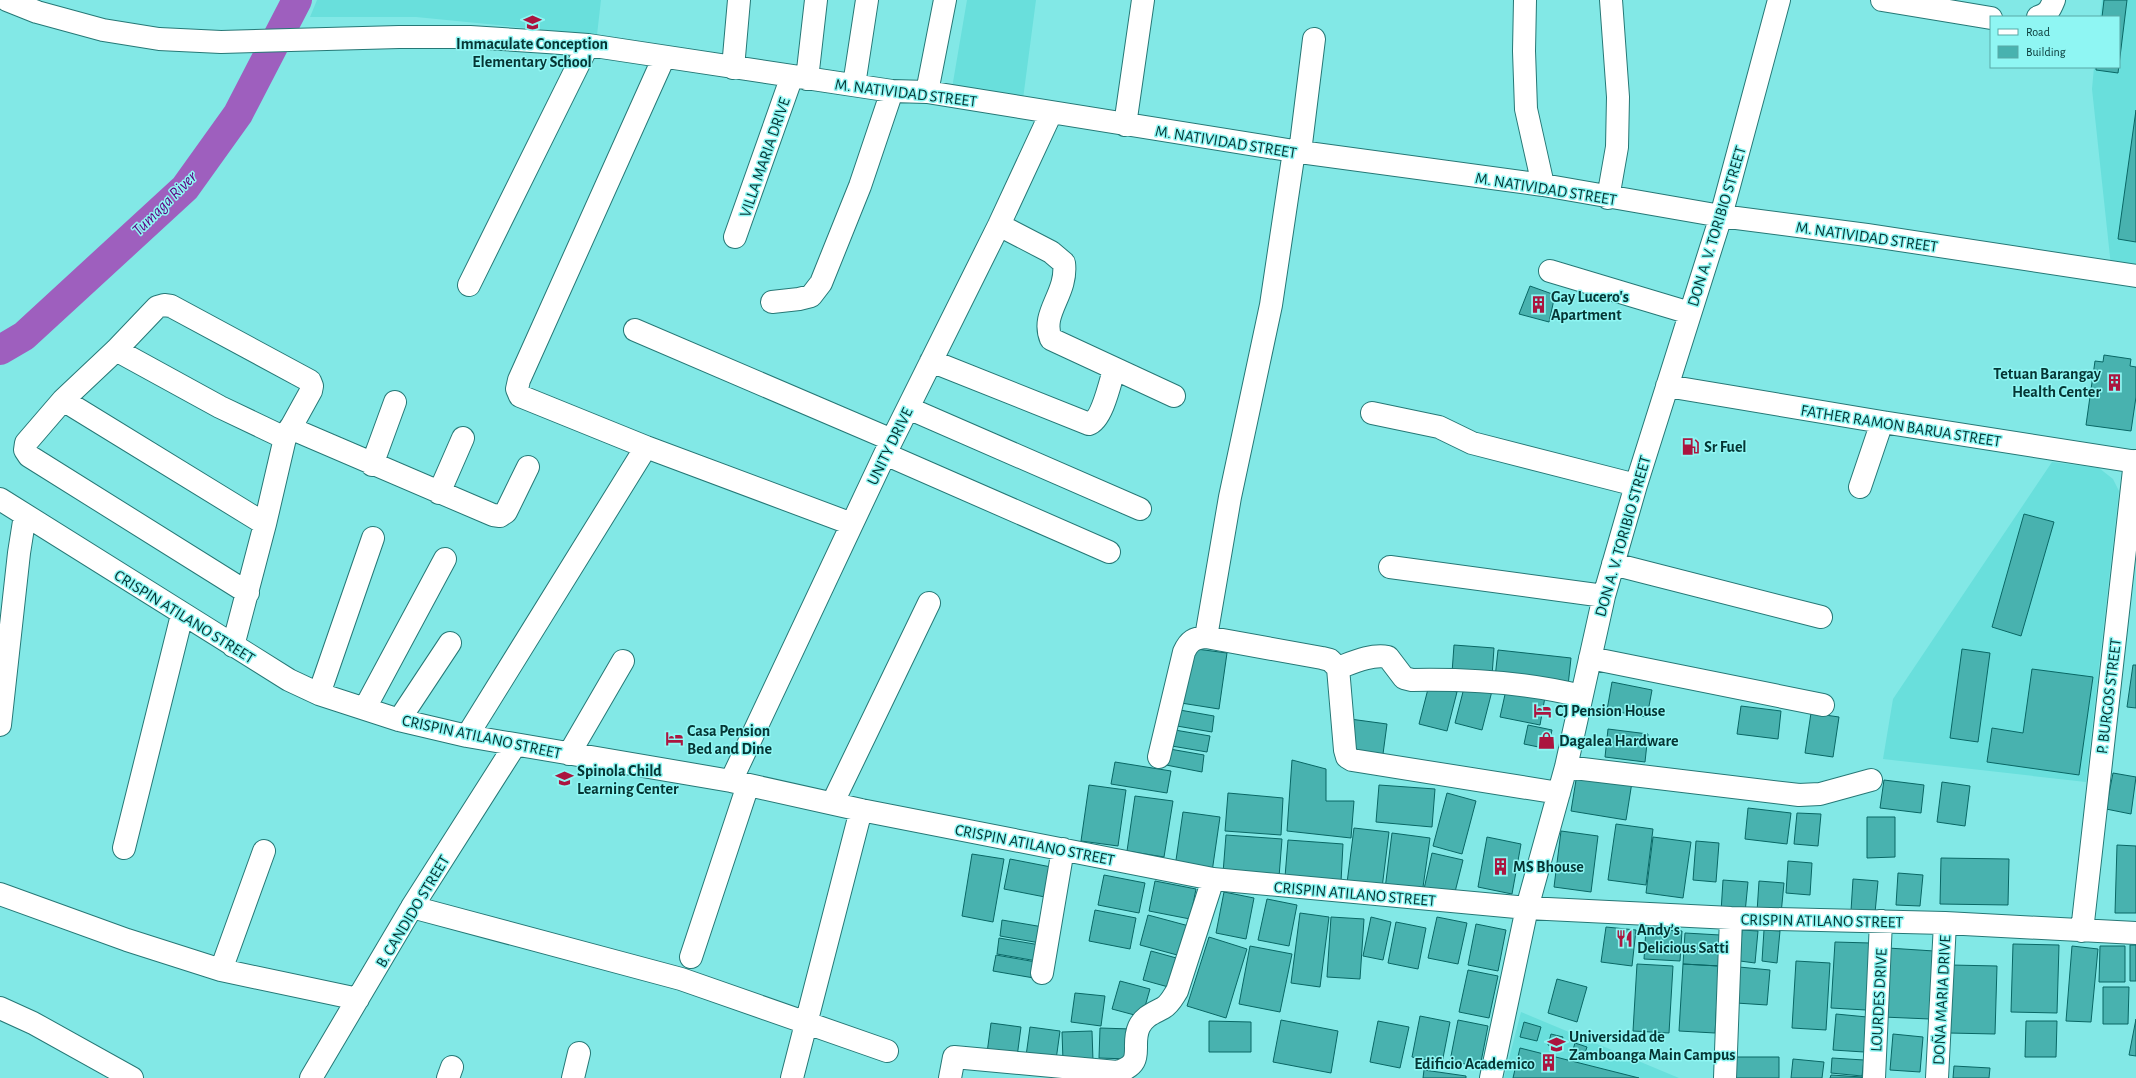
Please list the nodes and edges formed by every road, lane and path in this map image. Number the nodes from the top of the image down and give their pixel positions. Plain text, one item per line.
1 (7, 0) edge
2 (739, 0) edge
3 (816, 0) edge
4 (867, 0) edge
5 (945, 0) edge
6 (1143, 0) edge
7 (1526, 0) edge
8 (1610, 0) edge
9 (1779, 0) edge
10 (1882, 0) edge
11 (2054, 0) edge
12 (40, 6) edge
13 (2041, 16) edge
14 (1990, 18) edge
15 (1314, 39) dead end
16 (588, 45) junction
17 (664, 57) junction
18 (733, 68) junction
19 (800, 78) junction
20 (854, 85) junction
21 (892, 91) junction
22 (927, 92) junction
23 (1051, 113) junction
24 (1125, 125) junction
25 (1297, 152) junction
26 (1543, 185) junction
27 (1608, 198) junction
28 (1721, 216) junction
29 (999, 225) junction
30 (736, 237) dead end
31 (1550, 271) dead end
32 (2136, 276) edge
33 (469, 285) dead end
34 (772, 302) dead end
35 (1690, 313) junction
36 (635, 330) dead end
37 (116, 350) junction
38 (931, 361) junction
39 (1114, 370) junction
40 (1667, 386) junction
41 (1174, 396) dead end
42 (63, 400) junction
43 (396, 402) dead end
44 (908, 408) junction
45 (1372, 413) dead end
46 (1882, 422) junction
47 (287, 433) junction
48 (463, 438) dead end
49 (646, 447) junction
50 (888, 447) junction
51 (2135, 462) edge
52 (372, 465) junction
53 (528, 467) dead end
54 (1636, 485) junction
55 (1860, 487) dead end
56 (439, 493) junction
57 (0, 499) edge
58 (1140, 509) dead end
59 (25, 515) junction
60 (265, 524) junction
61 (852, 524) junction
62 (373, 538) dead end
63 (1109, 552) dead end
64 (445, 559) dead end
65 (1613, 564) junction
66 (1390, 567) dead end
67 (248, 593) junction
68 (1604, 596) junction
69 (929, 603) dead end
70 (182, 615) junction
71 (1821, 617) dead end
72 (1206, 636) junction
73 (450, 644) dead end
74 (233, 646) junction
75 (1590, 658) junction
76 (623, 662) dead end
77 (1338, 668) junction
78 (320, 694) junction
79 (1581, 696) junction
80 (1823, 705) dead end
81 (364, 708) junction
82 (399, 720) junction
83 (0, 725) edge
84 (467, 736) junction
85 (515, 745) junction
86 (569, 754) junction
87 (1159, 757) dead end
88 (1566, 766) junction
89 (1871, 780) dead end
90 (740, 783) junction
91 (1559, 793) junction
92 (833, 802) junction
93 (861, 810) junction
94 (124, 848) dead end
95 (1063, 849) junction
96 (264, 851) dead end
97 (1213, 879) junction
98 (0, 894) edge
99 (412, 908) junction
100 (1527, 908) junction
101 (1731, 918) junction
102 (1881, 921) junction
103 (1945, 923) junction
104 (2082, 931) junction
105 (2136, 933) edge
106 (690, 957) dead end
107 (221, 970) junction
108 (1042, 973) dead end
109 (358, 999) junction
110 (0, 1008) edge
111 (806, 1023) junction
112 (887, 1051) dead end
113 (579, 1053) dead end
114 (1035, 1071) edge
115 (1116, 1075) edge
116 (132, 1078) edge
117 (311, 1078) edge
118 (573, 1078) edge
119 (792, 1078) edge
120 (950, 1078) edge
121 (1492, 1078) edge
122 (1725, 1078) edge
123 (1874, 1078) edge
124 (1937, 1078) edge

1 - 12 street, M. NATIVIDAD STREET
2 - 18 street
3 - 19 street, VILLA MARIA DRIVE
4 - 20 street
5 - 22 street
6 - 24 street
7 - 26 street
8 - 27 street
9 - 28 street, DON A. V. TORIBIO STREET
10 - 14 street
11 - 13 street
12 - 16 street, M. NATIVIDAD STREET
15 - 25 street
16 - 17 street, M. NATIVIDAD STREET
16 - 33 street
17 - 18 street, M. NATIVIDAD STREET
17 - 49 street
18 - 19 street, M. NATIVIDAD STREET
19 - 20 street, M. NATIVIDAD STREET
19 - 30 street, VILLA MARIA DRIVE
20 - 21 street, M. NATIVIDAD STREET
21 - 22 street, M. NATIVIDAD STREET
21 - 34 street
22 - 23 street, M. NATIVIDAD STREET
23 - 24 street, M. NATIVIDAD STREET
23 - 29 street, UNITY DRIVE
24 - 25 street, M. NATIVIDAD STREET
25 - 26 street, M. NATIVIDAD STREET
25 - 72 street
26 - 27 street, M. NATIVIDAD STREET
27 - 28 street, M. NATIVIDAD STREET
28 - 32 street, M. NATIVIDAD STREET
28 - 35 street, DON A. V. TORIBIO STREET
29 - 38 street, UNITY DRIVE
29 - 39 street
31 - 35 street
35 - 40 street, DON A. V. TORIBIO STREET
36 - 50 street
37 - 42 street
37 - 47 street
37 - 47 street
38 - 39 street
38 - 44 street, UNITY DRIVE
39 - 41 street
40 - 46 street, FATHER RAMON BARUA STREET
40 - 54 street, DON A. V. TORIBIO STREET
42 - 60 street
42 - 67 street
43 - 52 street
44 - 50 street, UNITY DRIVE
44 - 58 street
45 - 54 street
46 - 51 street, FATHER RAMON BARUA STREET
46 - 55 street
47 - 52 street
47 - 60 street
48 - 56 street
49 - 61 street
49 - 84 street
50 - 61 street, UNITY DRIVE
50 - 63 street
51 - 104 street, P. BURGOS STREET
52 - 56 street
53 - 56 street
54 - 65 street, DON A. V. TORIBIO STREET
57 - 59 street, CRISPIN ATILANO STREET
59 - 70 street, CRISPIN ATILANO STREET
59 - 83 street
60 - 67 street
61 - 90 street, UNITY DRIVE
62 - 78 street
64 - 81 street
65 - 68 street, DON A. V. TORIBIO STREET
65 - 71 street
66 - 68 street
67 - 74 street
68 - 75 street, DON A. V. TORIBIO STREET
69 - 92 street
70 - 74 street, CRISPIN ATILANO STREET
70 - 94 street
72 - 77 street
72 - 87 street
73 - 82 street
74 - 78 street, CRISPIN ATILANO STREET
75 - 79 street, DON A. V. TORIBIO STREET
75 - 80 street
76 - 86 street
77 - 79 street
77 - 91 street
78 - 81 street, CRISPIN ATILANO STREET
79 - 88 street, DON A. V. TORIBIO STREET
81 - 82 street, CRISPIN ATILANO STREET
82 - 84 street, CRISPIN ATILANO STREET
84 - 85 street, CRISPIN ATILANO STREET
85 - 86 street, CRISPIN ATILANO STREET
85 - 99 street, B. CANDIDO STREET
86 - 90 street, CRISPIN ATILANO STREET
88 - 89 street
88 - 91 street, DON A. V. TORIBIO STREET
90 - 92 street, CRISPIN ATILANO STREET
90 - 106 street, UNITY DRIVE
91 - 100 street, DON A. V. TORIBIO STREET
92 - 93 street, CRISPIN ATILANO STREET
93 - 95 street, CRISPIN ATILANO STREET
93 - 111 street
95 - 97 street, CRISPIN ATILANO STREET
95 - 108 street
96 - 107 street
97 - 100 street, CRISPIN ATILANO STREET
97 - 115 street
98 - 107 street
99 - 109 street, B. CANDIDO STREET
99 - 111 street
100 - 101 street, CRISPIN ATILANO STREET
100 - 121 street, DON A. V. TORIBIO STREET
101 - 102 street, CRISPIN ATILANO STREET
101 - 122 street
102 - 103 street, CRISPIN ATILANO STREET
102 - 123 street, LOURDES DRIVE
103 - 104 street, CRISPIN ATILANO STREET
103 - 124 street, DOÑA MARIA DRIVE
104 - 105 street, CRISPIN ATILANO STREET
107 - 109 street
109 - 117 street, B. CANDIDO STREET
110 - 116 street
111 - 112 street
111 - 119 street
113 - 118 street
114 - 115 street
114 - 120 street

